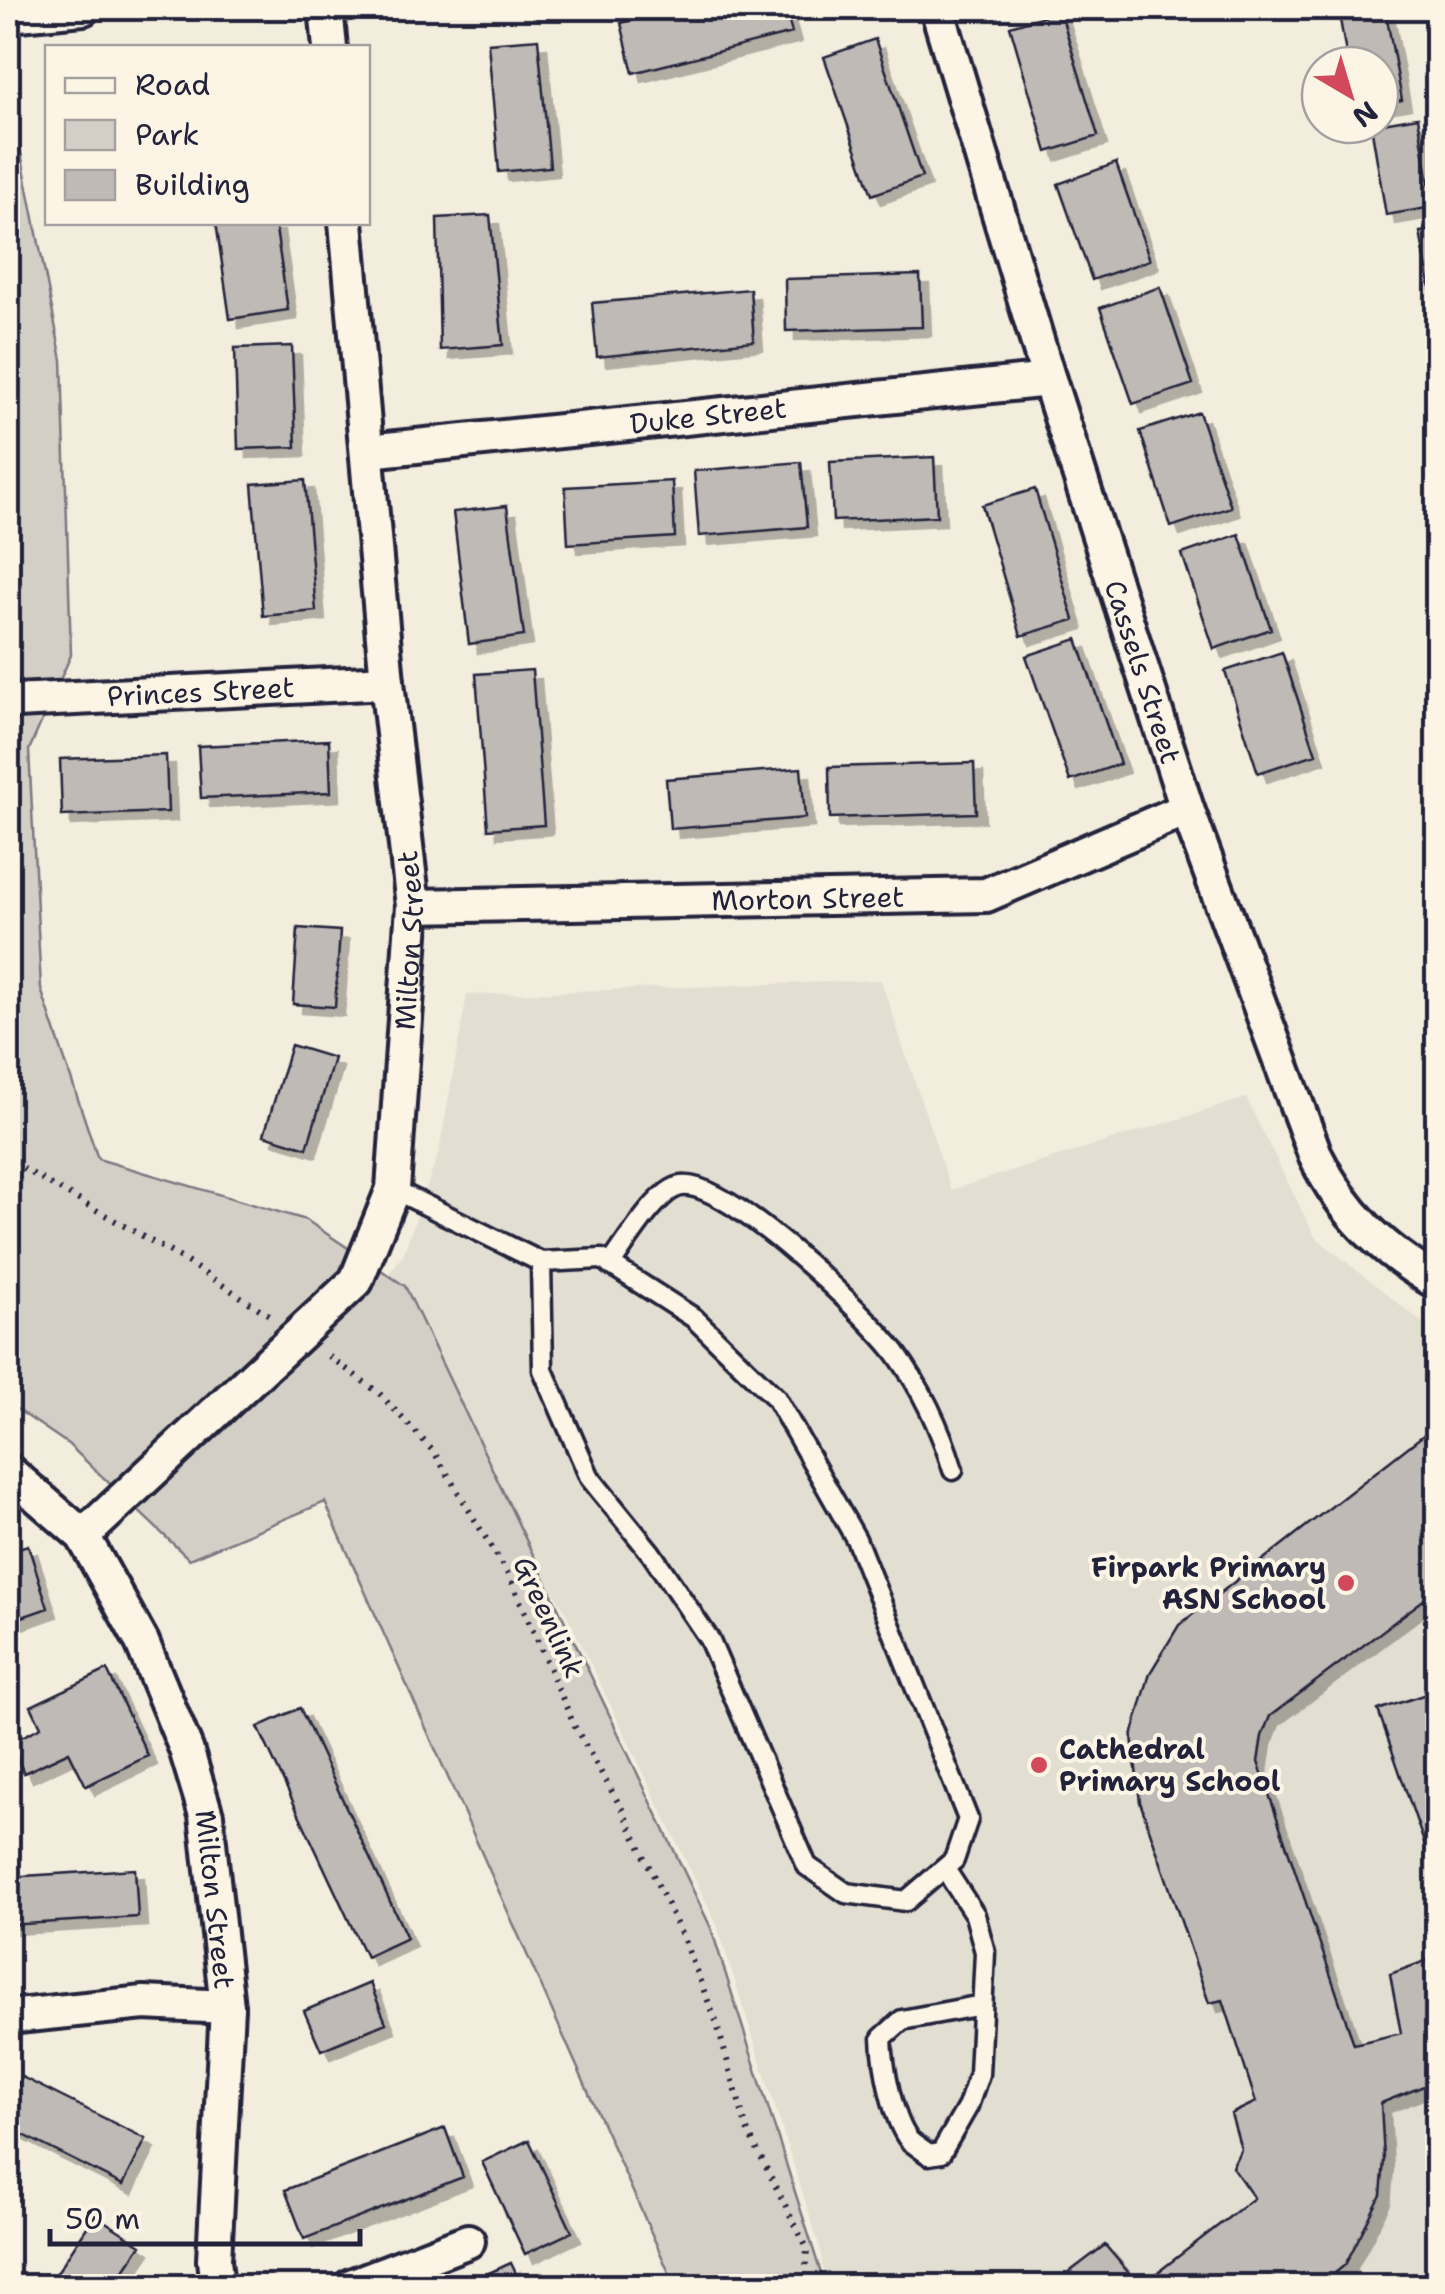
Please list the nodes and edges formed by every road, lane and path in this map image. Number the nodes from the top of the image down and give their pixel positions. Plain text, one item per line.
1 (83, 8) edge
2 (326, 8) edge
3 (937, 8) edge
4 (8, 15) edge
5 (330, 45) edge
6 (346, 225) edge
7 (1050, 380) junction
8 (368, 451) junction
9 (387, 682) junction
10 (16, 701) dead end
11 (1187, 809) junction
12 (413, 906) junction
13 (8, 1155) edge
14 (393, 1189) junction
15 (542, 1262) junction
16 (610, 1265) junction
17 (1438, 1283) edge
18 (296, 1335) junction
19 (953, 1470) dead end
20 (8, 1472) edge
21 (83, 1536) junction
22 (944, 1869) junction
23 (982, 2005) junction
24 (227, 2007) junction
25 (8, 2017) edge
26 (468, 2241) dead end
27 (217, 2286) edge
28 (351, 2286) edge
29 (805, 2286) edge

1 - 4 street
2 - 5 street
3 - 7 street, Cassels Street
6 - 8 street, Milton Street
7 - 8 street, Duke Street
7 - 11 street, Cassels Street
8 - 9 street, Milton Street
9 - 10 street, Princes Street
9 - 12 street, Milton Street
11 - 12 street, Morton Street
11 - 17 street, Cassels Street
12 - 14 street, Milton Street
13 - 18 path, Greenlink
14 - 15 lane
14 - 18 street, Milton Street
15 - 16 lane
15 - 22 lane
16 - 19 lane
16 - 22 lane
18 - 21 street, Milton Street
18 - 29 path, Greenlink
20 - 21 street, Milton Street
21 - 24 street, Milton Street
22 - 23 lane
23 - 23 lane
24 - 25 street
24 - 27 street, Milton Street
26 - 28 street

